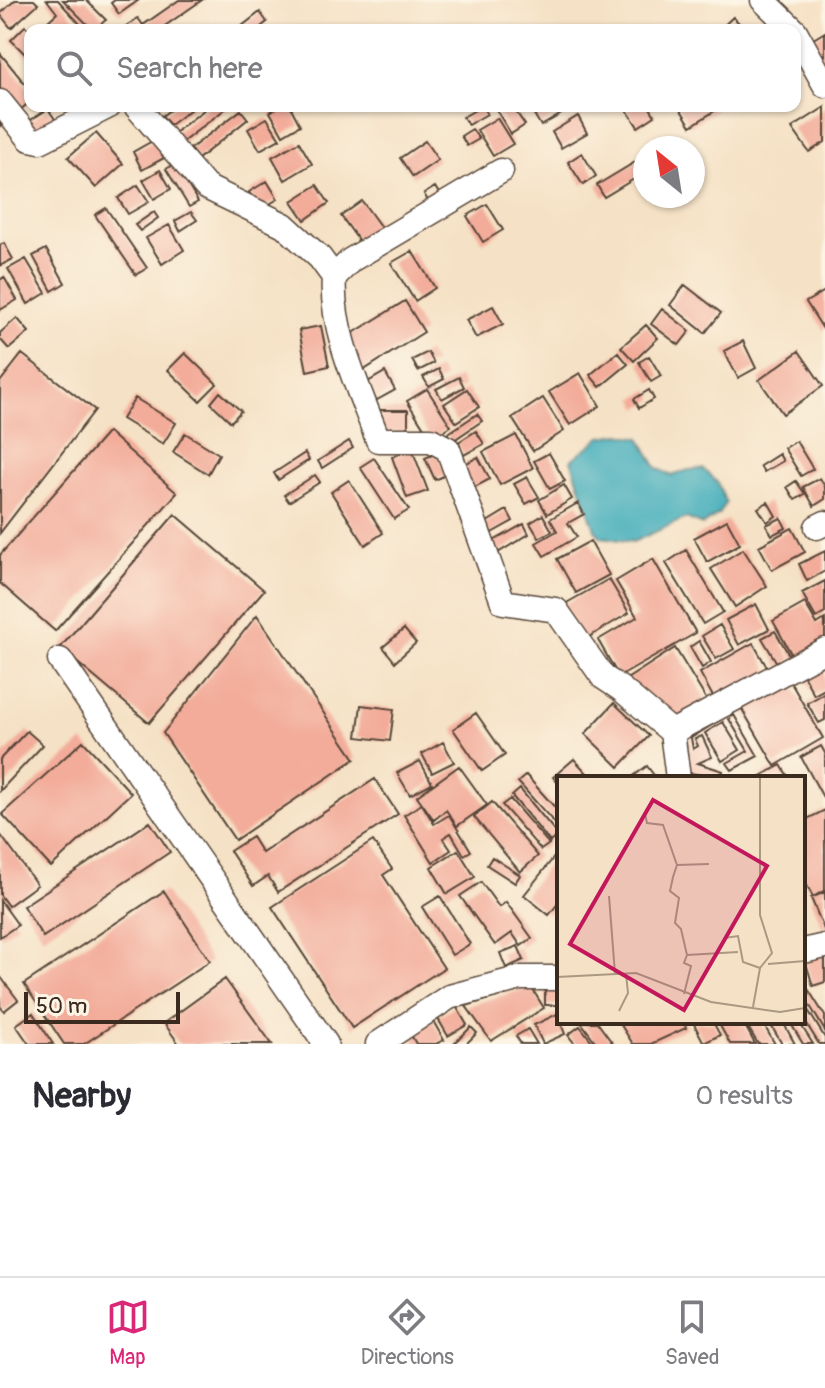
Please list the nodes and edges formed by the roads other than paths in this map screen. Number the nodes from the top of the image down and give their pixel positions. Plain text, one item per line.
1 (763, 0) edge
2 (789, 24) edge
3 (801, 41) edge
4 (825, 85) edge
5 (0, 102) edge
6 (97, 112) edge
7 (141, 112) edge
8 (501, 171) dead end
9 (334, 277) junction
10 (825, 650) edge
11 (60, 660) dead end
12 (672, 732) junction
13 (678, 776) edge
14 (825, 946) edge
15 (805, 951) edge
16 (557, 978) edge
17 (394, 1040) edge
18 (326, 1044) edge

1 - 2 street
3 - 4 street
5 - 6 street
7 - 9 street
8 - 9 street
9 - 12 street
10 - 12 street
11 - 18 street
12 - 13 street
14 - 15 street
16 - 17 street

